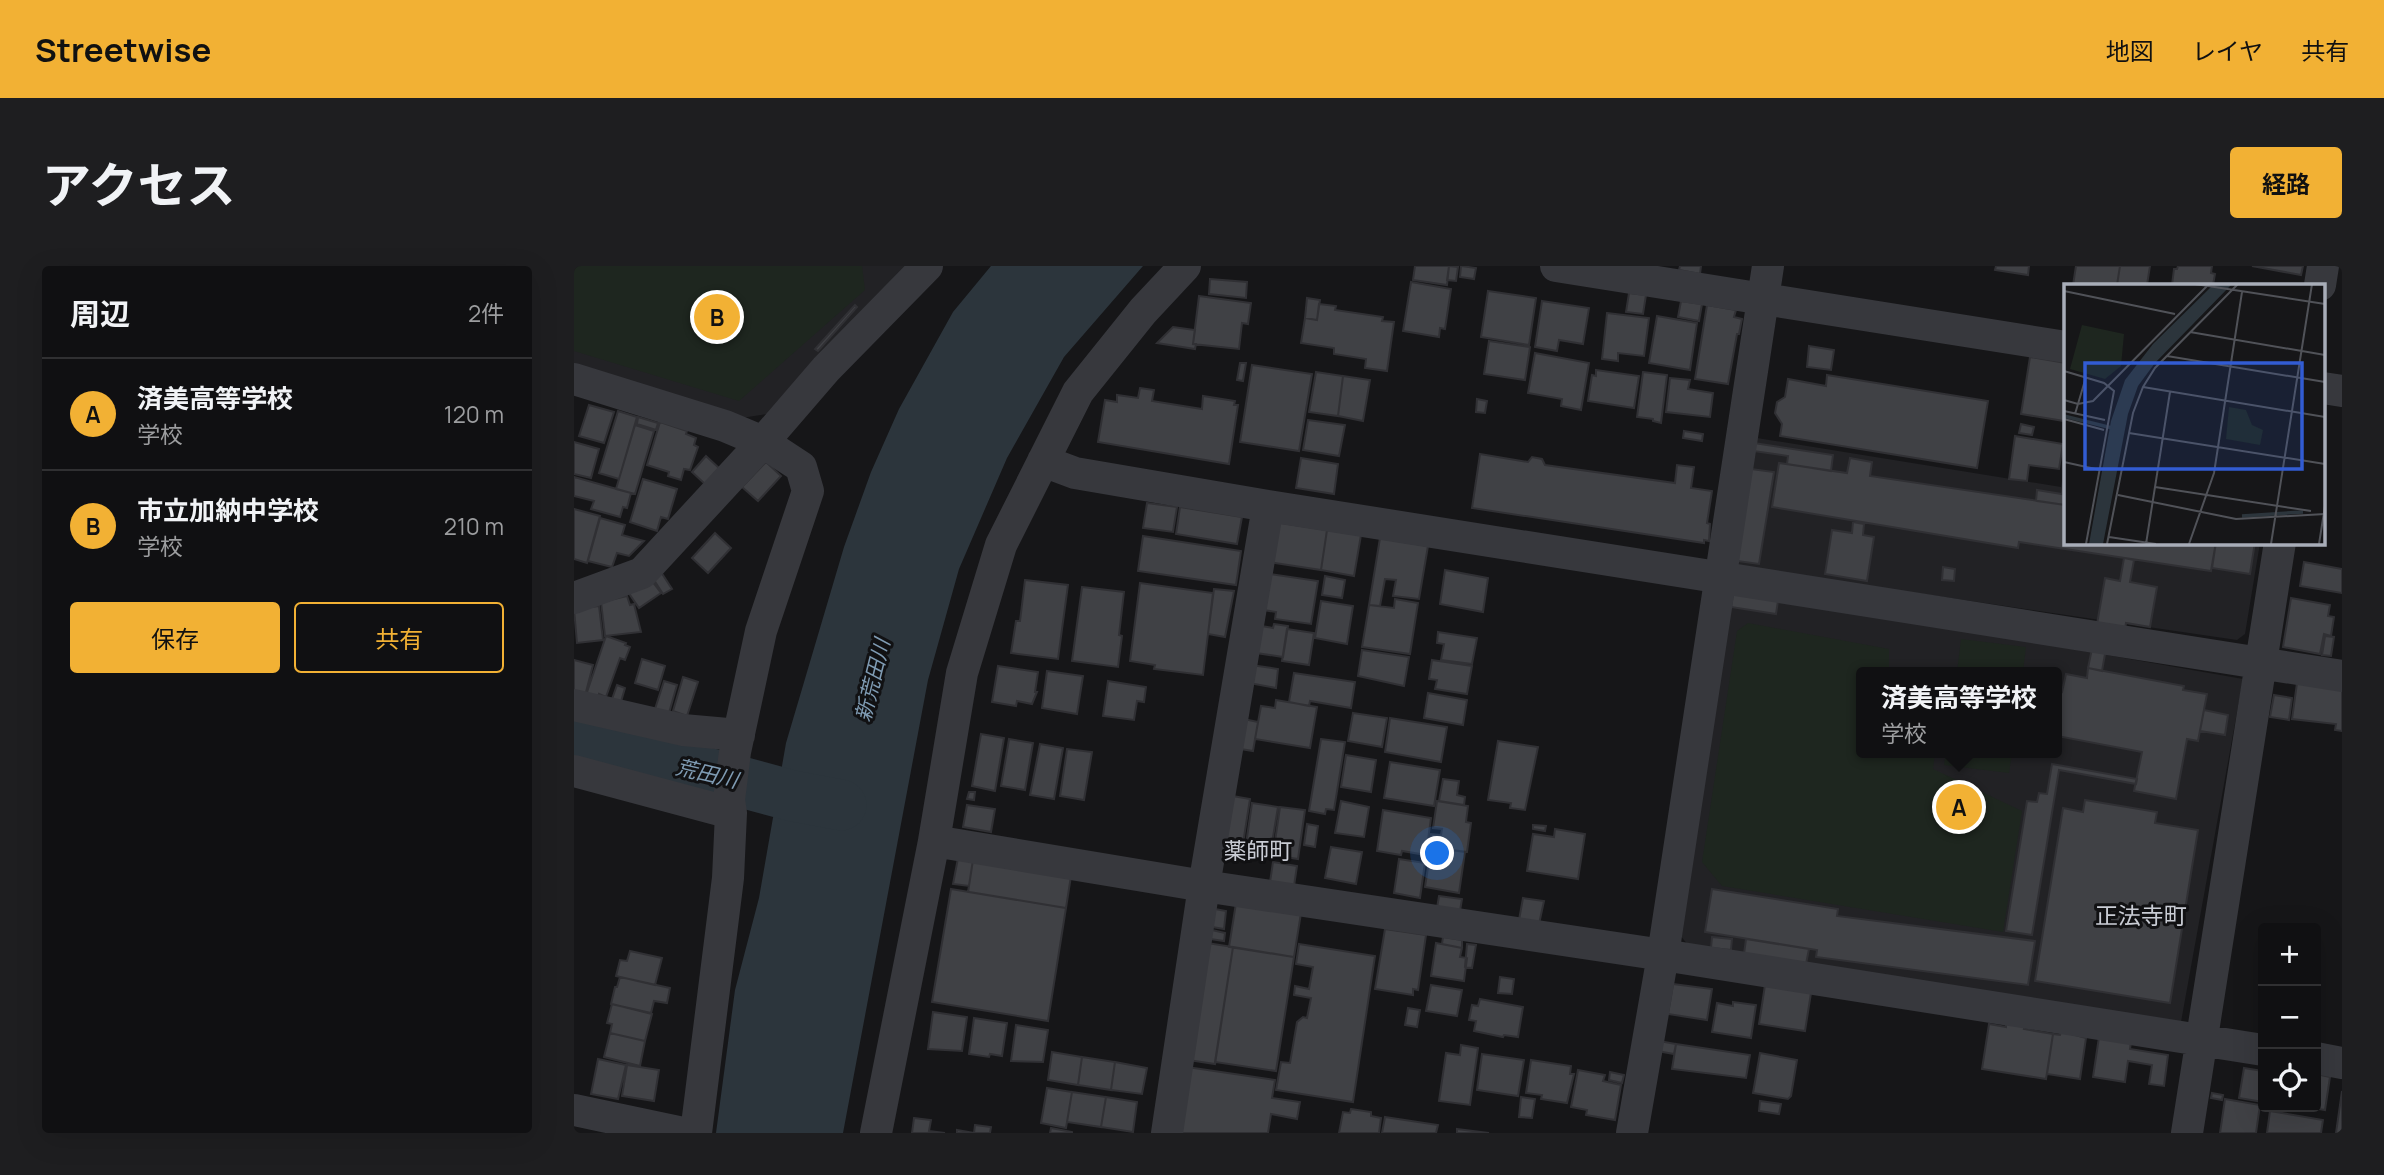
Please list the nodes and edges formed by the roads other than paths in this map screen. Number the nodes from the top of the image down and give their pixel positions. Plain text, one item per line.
1 (927, 266) edge
2 (1185, 266) edge
3 (1556, 266) edge
4 (1768, 266) edge
5 (2323, 266) edge
6 (2320, 284) edge
7 (1763, 298) junction
8 (2064, 347) edge
9 (576, 387) edge
10 (2324, 388) edge
11 (2342, 391) edge
12 (763, 442) junction
13 (1043, 461) junction
14 (1268, 506) junction
15 (2280, 544) edge
16 (1721, 577) junction
17 (574, 598) edge
18 (2260, 664) junction
19 (2342, 676) edge
20 (574, 705) edge
21 (738, 735) junction
22 (574, 771) edge
23 (731, 813) junction
24 (934, 841) junction
25 (1204, 886) junction
26 (1663, 955) junction
27 (2201, 1041) junction
28 (2258, 1049) edge
29 (2321, 1059) edge
30 (2342, 1063) edge
31 (574, 1110) edge
32 (683, 1133) edge
33 (696, 1133) edge
34 (876, 1133) edge
35 (1167, 1133) edge
36 (1632, 1133) edge
37 (2187, 1133) edge

1 - 12 street
2 - 13 street
3 - 7 street
4 - 7 street
5 - 6 street
7 - 8 street
7 - 16 street
9 - 12 street
10 - 11 street
12 - 17 street
12 - 21 street
13 - 14 street
13 - 24 street
14 - 16 street
14 - 25 street
15 - 18 street
16 - 18 street
16 - 26 street
18 - 19 street
18 - 27 street
20 - 21 street
21 - 23 street
22 - 23 street
23 - 33 street
24 - 25 street
24 - 34 street
25 - 26 street
25 - 35 street
26 - 27 street
26 - 36 street
27 - 28 street
27 - 37 street
29 - 30 street
31 - 32 street

